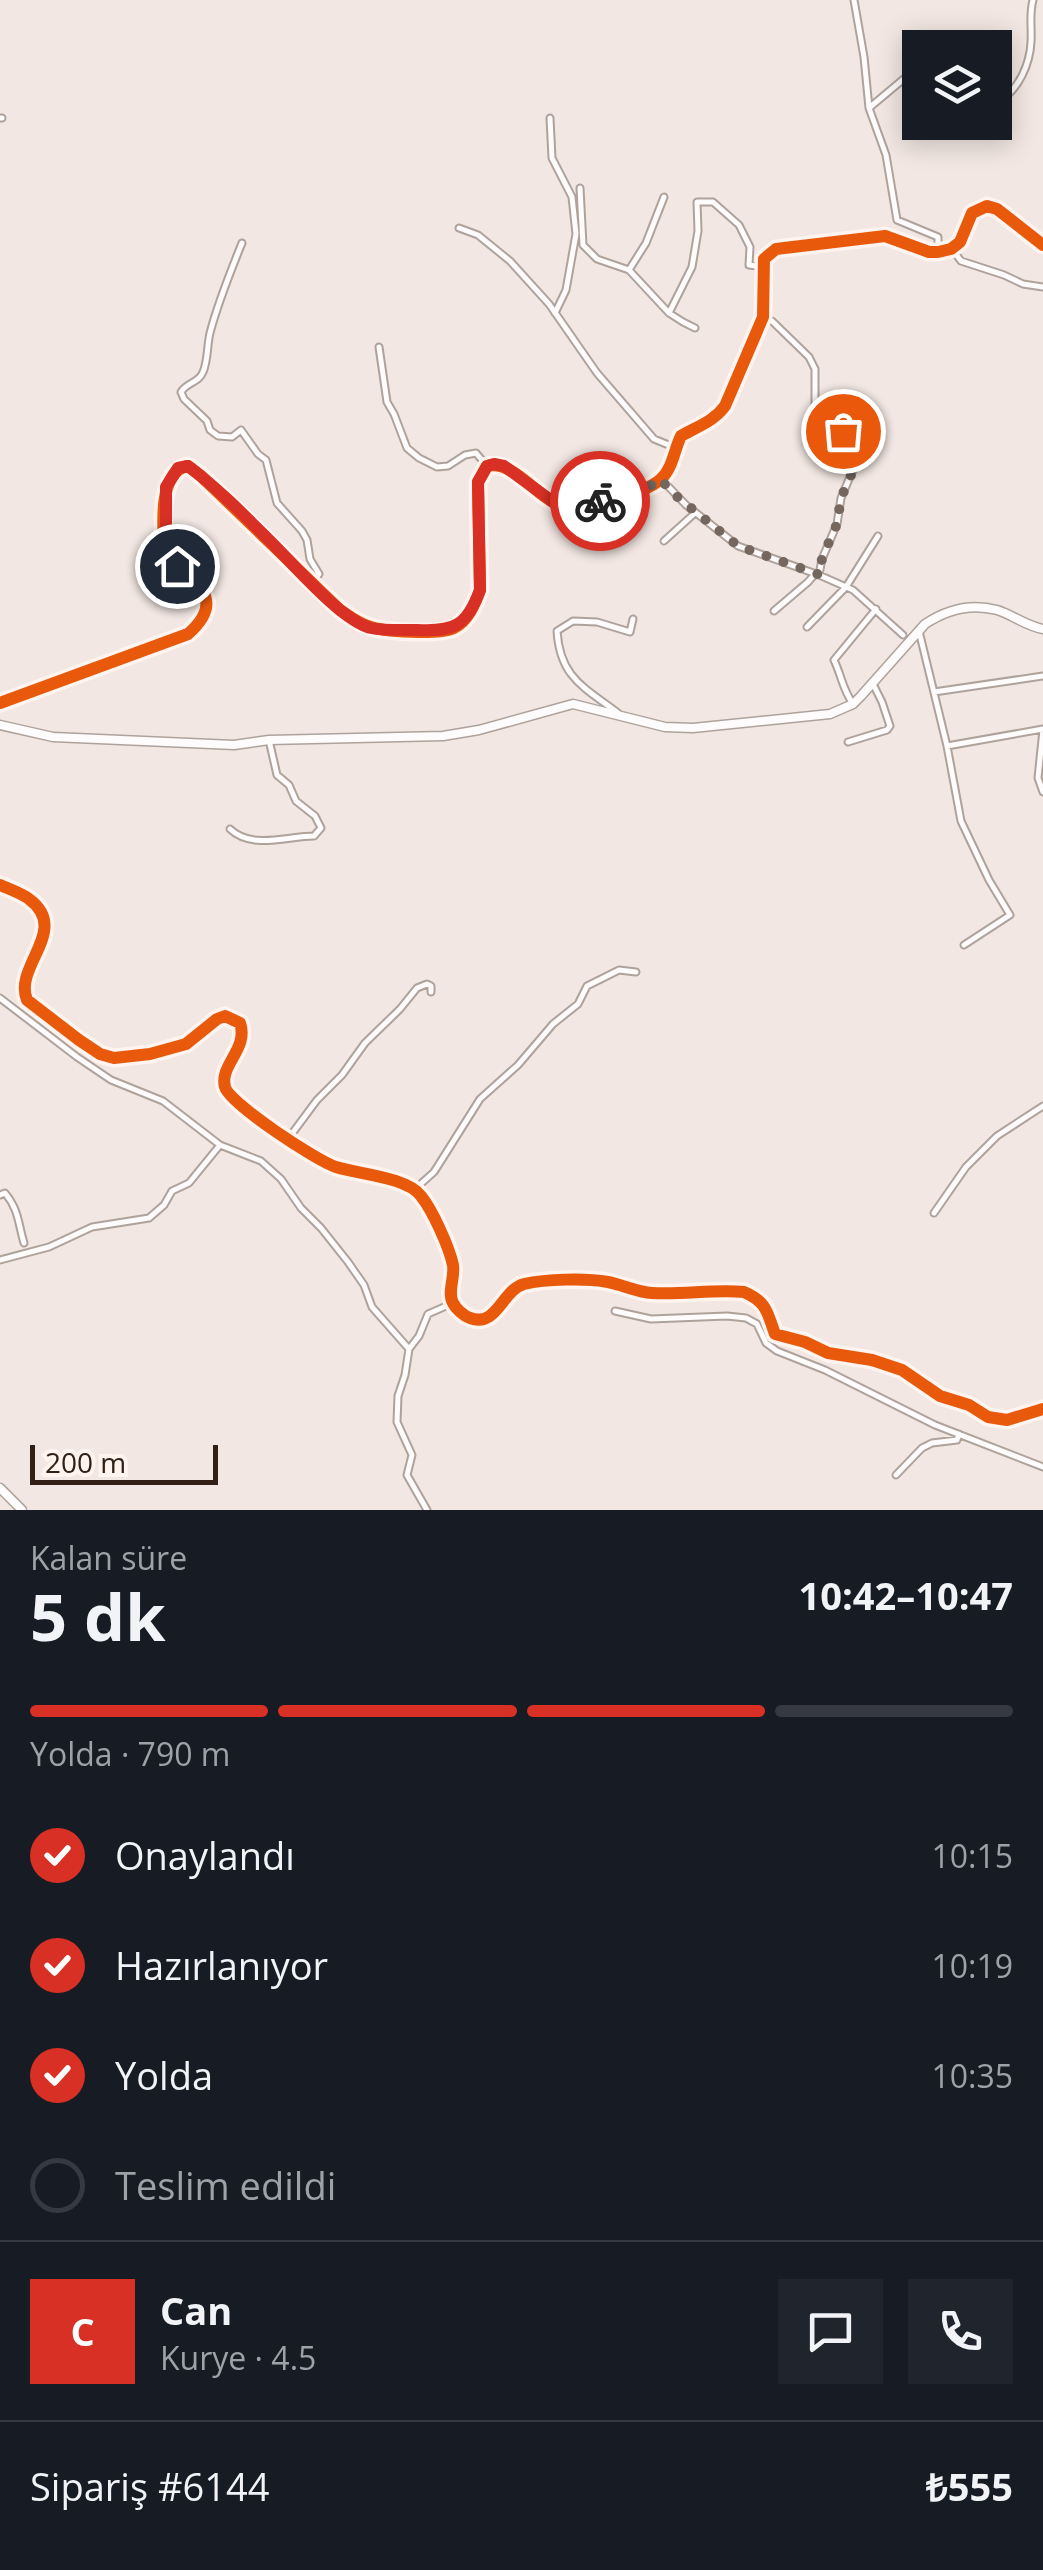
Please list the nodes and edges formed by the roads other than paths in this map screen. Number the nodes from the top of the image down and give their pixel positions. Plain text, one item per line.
1 (854, 0) edge
2 (1033, 0) edge
3 (902, 80) edge
4 (1012, 93) edge
5 (869, 108) junction
6 (550, 118) dead end
7 (580, 188) dead end
8 (664, 197) dead end
9 (459, 228) dead end
10 (242, 244) dead end
11 (1043, 245) edge
12 (952, 249) junction
13 (938, 252) junction
14 (764, 267) junction
15 (629, 270) junction
16 (1043, 287) edge
17 (669, 312) junction
18 (555, 313) junction
19 (763, 318) junction
20 (695, 328) dead end
21 (379, 347) dead end
22 (676, 448) junction
23 (487, 466) junction
24 (661, 479) junction
25 (695, 512) junction
26 (878, 536) dead end
27 (664, 542) dead end
28 (817, 574) junction
29 (312, 583) junction
30 (846, 587) junction
31 (876, 609) junction
32 (774, 611) dead end
33 (633, 619) dead end
34 (806, 627) dead end
35 (1043, 629) edge
36 (920, 631) junction
37 (903, 636) dead end
38 (1043, 676) edge
39 (872, 684) junction
40 (934, 692) junction
41 (0, 703) edge
42 (853, 704) junction
43 (624, 718) junction
44 (0, 725) edge
45 (1043, 730) edge
46 (269, 740) junction
47 (848, 742) dead end
48 (946, 746) junction
49 (1043, 792) edge
50 (230, 829) dead end
51 (0, 885) edge
52 (964, 945) dead end
53 (636, 972) dead end
54 (431, 992) dead end
55 (0, 998) edge
56 (1043, 1106) edge
57 (288, 1139) junction
58 (220, 1145) junction
59 (415, 1190) junction
60 (0, 1195) edge
61 (934, 1213) dead end
62 (24, 1243) dead end
63 (0, 1260) edge
64 (453, 1303) junction
65 (615, 1311) dead end
66 (409, 1349) junction
67 (1043, 1409) edge
68 (960, 1434) junction
69 (1043, 1467) edge
70 (896, 1475) dead end
71 (0, 1488) edge
72 (22, 1510) edge
73 (427, 1510) edge

1 - 5 street
2 - 4 street
3 - 5 street
5 - 13 street
6 - 18 street
7 - 15 street
8 - 15 street
9 - 18 street
10 - 29 street
11 - 12 street
12 - 13 street
12 - 16 street
13 - 14 street
14 - 17 street
14 - 19 street
15 - 17 street
17 - 20 street
18 - 22 street
19 - 22 street
19 - 28 street
21 - 23 street
22 - 24 street
23 - 24 street
23 - 29 street
24 - 25 street
25 - 27 street
25 - 28 street
26 - 30 street
28 - 30 street
28 - 32 street
29 - 41 street
30 - 31 street
30 - 34 street
31 - 37 street
31 - 42 street
33 - 43 street
35 - 36 main road
36 - 39 main road
36 - 40 street
38 - 40 street
39 - 42 main road
39 - 47 street
40 - 48 street
42 - 43 main road
43 - 46 main road
44 - 46 main road
45 - 48 street
45 - 49 street
46 - 50 street
48 - 52 street
51 - 57 street
53 - 59 street
54 - 57 street
55 - 58 street
56 - 61 street
57 - 59 street
58 - 63 street
58 - 66 street
59 - 64 street
60 - 62 street
64 - 66 street
64 - 67 street
65 - 68 street
66 - 73 street
68 - 69 street
68 - 70 street
71 - 72 main road

